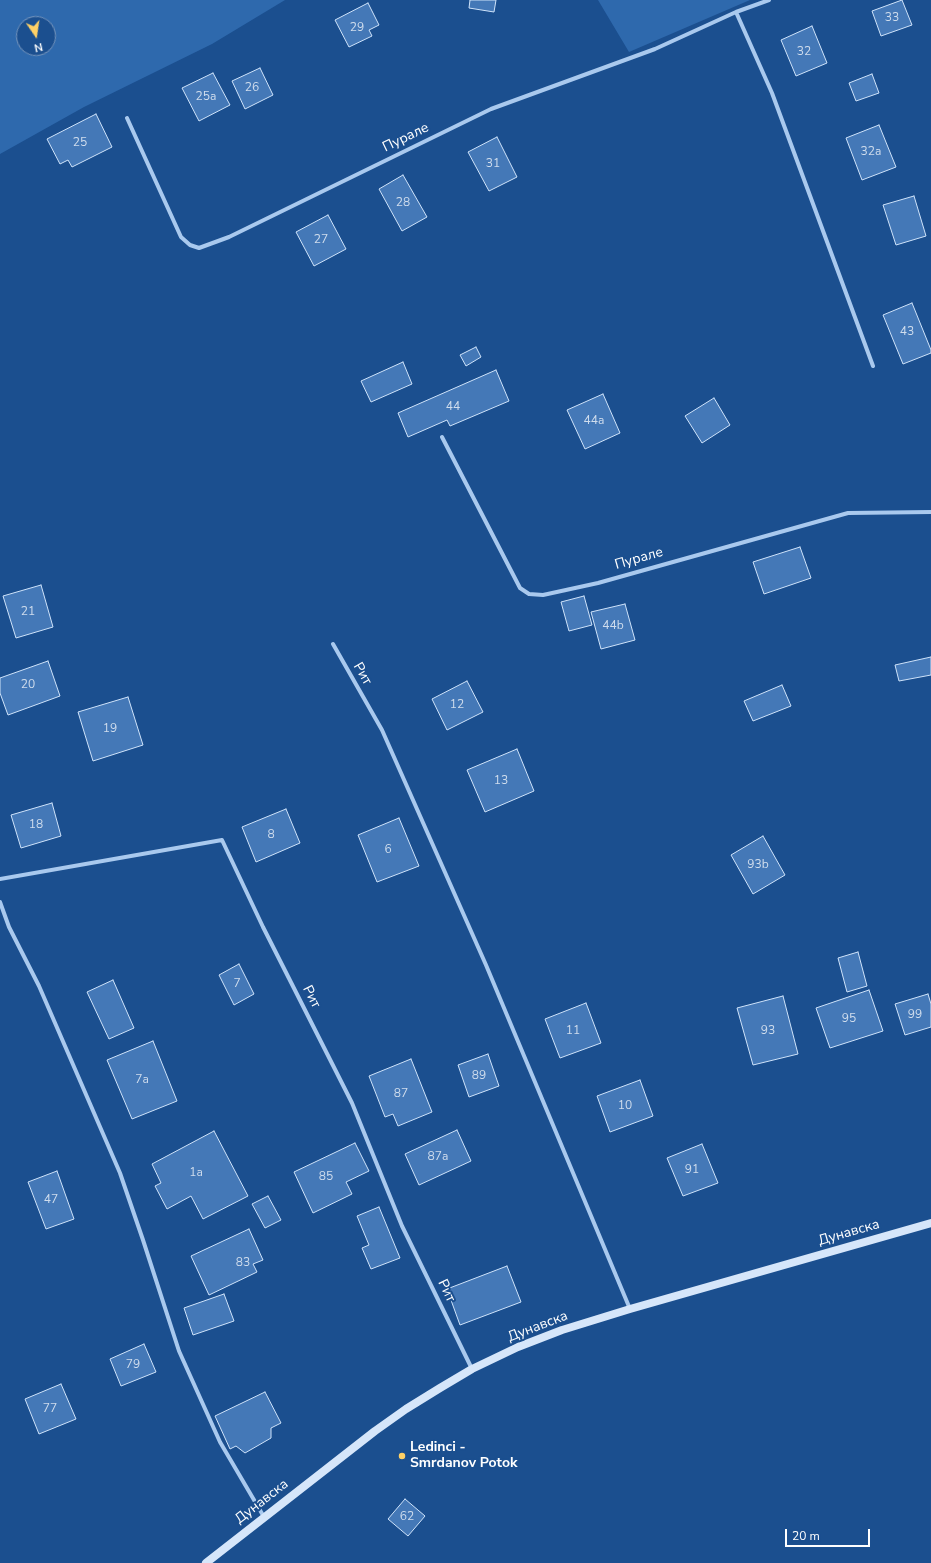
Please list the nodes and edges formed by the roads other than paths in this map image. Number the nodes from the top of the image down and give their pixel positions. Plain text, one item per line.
1 (769, 0) edge
2 (736, 12) junction
3 (127, 118) dead end
4 (873, 366) dead end
5 (442, 437) dead end
6 (931, 512) edge
7 (333, 644) dead end
8 (0, 878) edge
9 (0, 902) edge
10 (931, 1223) edge
11 (630, 1309) junction
12 (472, 1369) junction
13 (264, 1517) junction
14 (206, 1563) edge

1 - 2 street, Пурале
2 - 3 street, Пурале
2 - 4 street
5 - 6 street, Пурале
7 - 11 street, Рит
8 - 12 street, Рит
9 - 13 street
10 - 11 main road, Дунавска
11 - 12 main road, Дунавска
12 - 13 main road, Дунавска
13 - 14 main road, Дунавска

